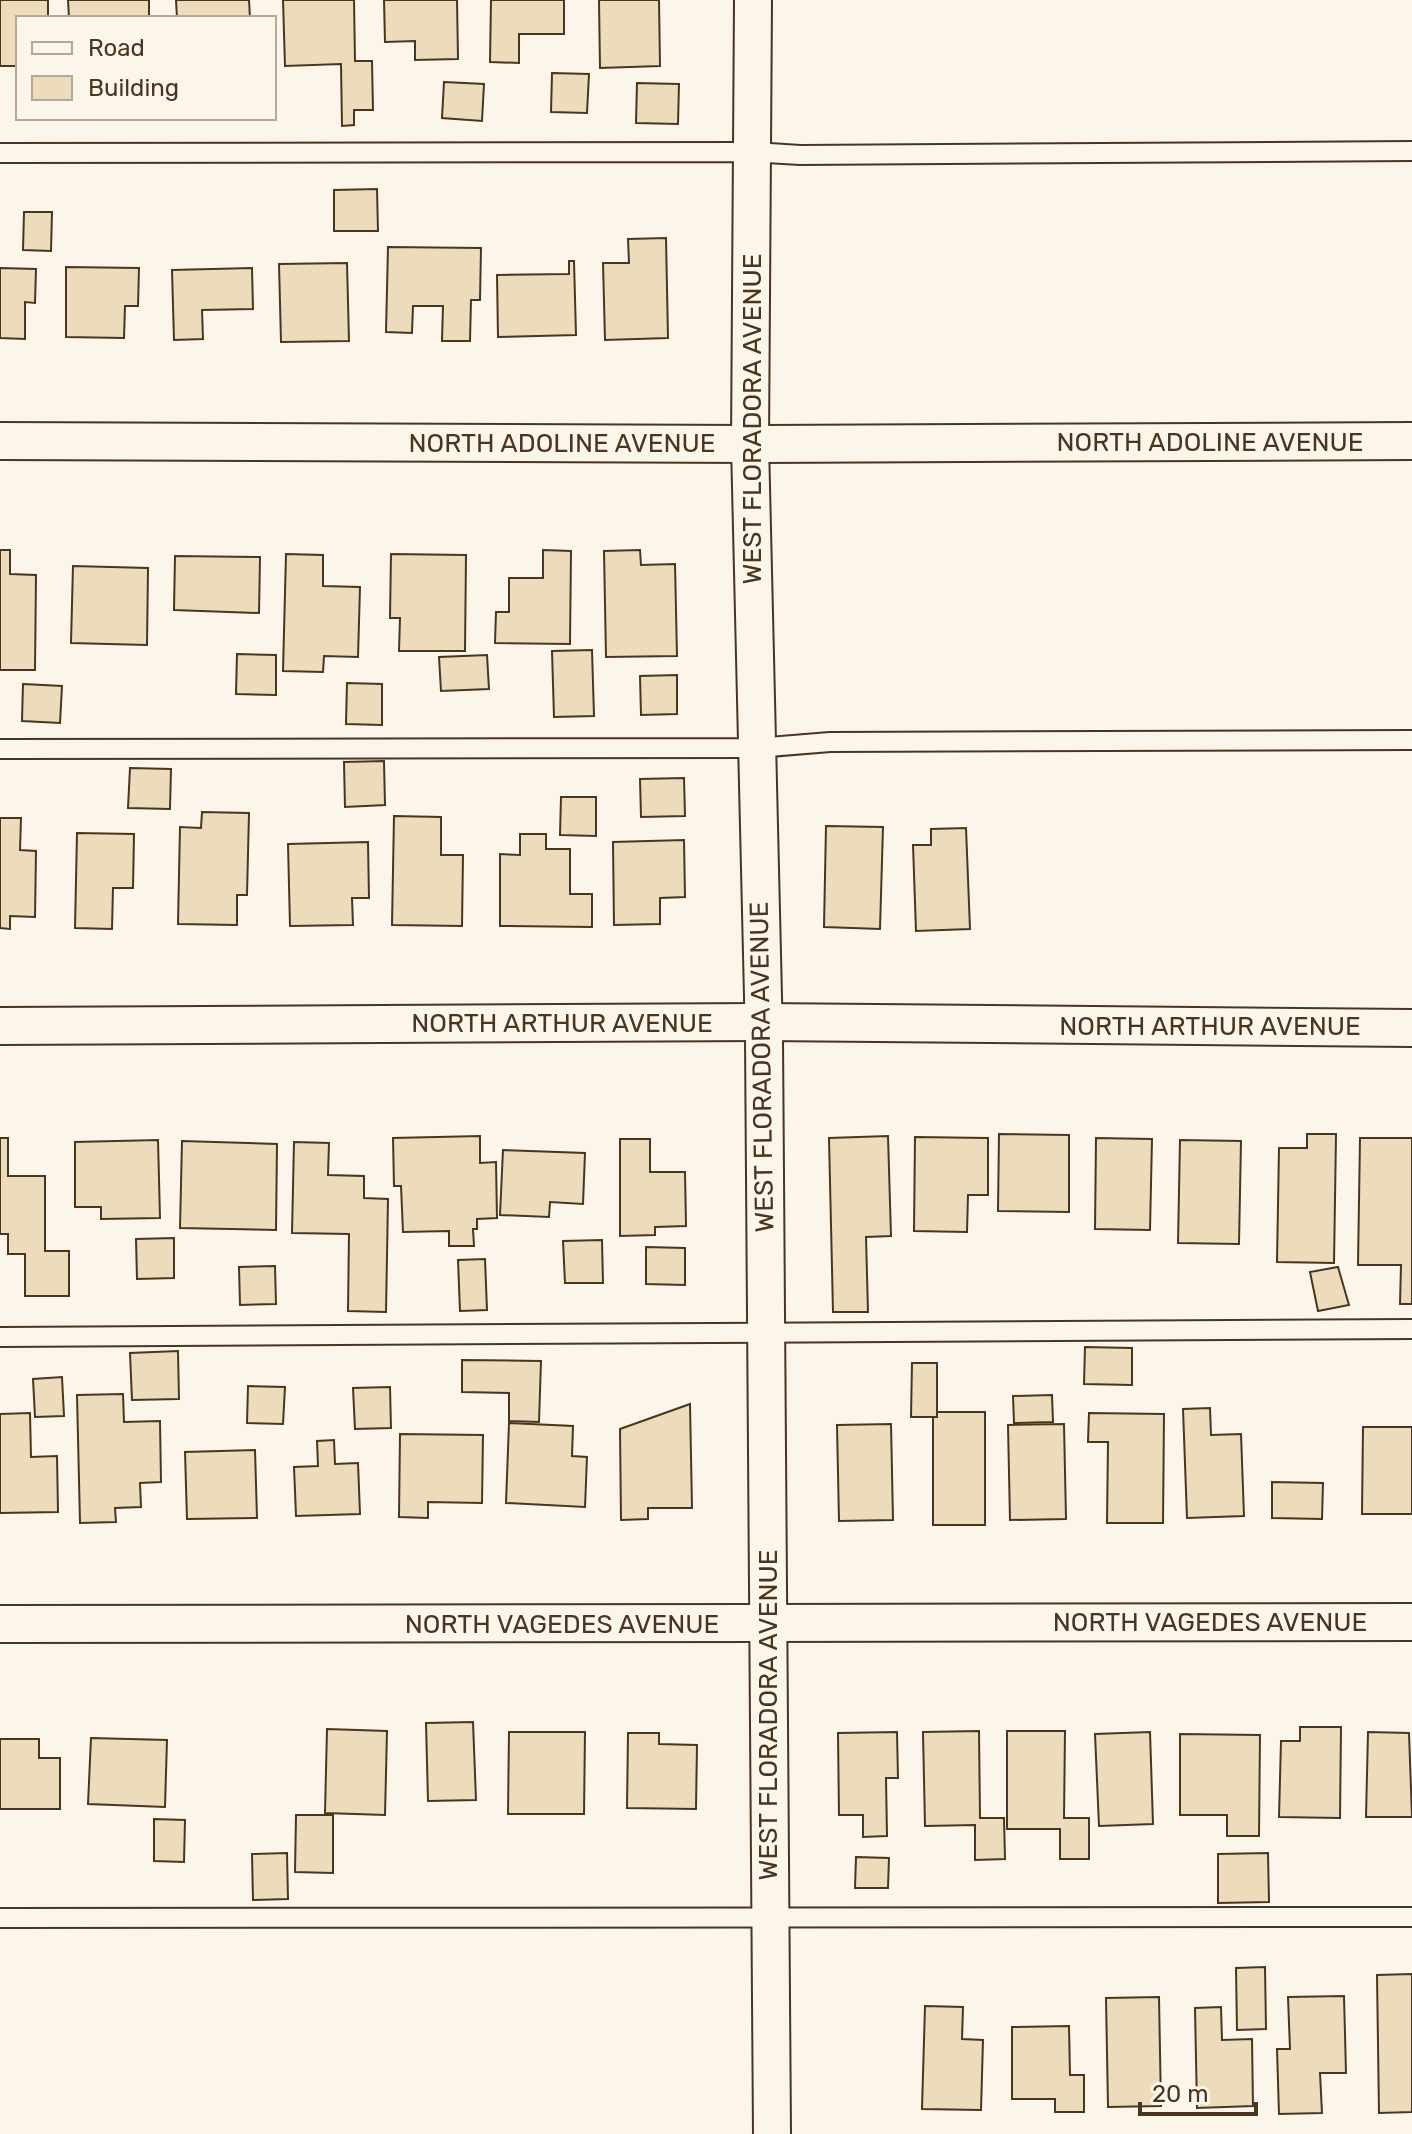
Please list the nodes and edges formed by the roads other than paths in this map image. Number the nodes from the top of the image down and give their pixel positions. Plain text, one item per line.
1 (753, 0) edge
2 (1412, 151) edge
3 (752, 152) junction
4 (0, 153) edge
5 (0, 441) edge
6 (1412, 441) edge
7 (750, 444) junction
8 (1412, 740) edge
9 (757, 748) junction
10 (0, 749) edge
11 (763, 1022) junction
12 (0, 1026) edge
13 (1412, 1028) edge
14 (1412, 1329) edge
15 (765, 1334) junction
16 (0, 1337) edge
17 (1412, 1622) edge
18 (0, 1624) edge
19 (767, 1624) junction
20 (1412, 1917) edge
21 (0, 1918) edge
22 (770, 1918) junction
23 (772, 2134) edge

1 - 3 street, WEST FLORADORA AVENUE
2 - 3 lane
3 - 4 lane
3 - 7 street, WEST FLORADORA AVENUE
5 - 7 street, NORTH ADOLINE AVENUE
6 - 7 street, NORTH ADOLINE AVENUE
7 - 9 street, WEST FLORADORA AVENUE
8 - 9 lane
9 - 10 lane
9 - 11 street, WEST FLORADORA AVENUE
11 - 12 street, NORTH ARTHUR AVENUE
11 - 13 street, NORTH ARTHUR AVENUE
11 - 15 street, WEST FLORADORA AVENUE
14 - 15 lane
15 - 16 lane
15 - 19 street, WEST FLORADORA AVENUE
17 - 19 street, NORTH VAGEDES AVENUE
18 - 19 street, NORTH VAGEDES AVENUE
19 - 22 street, WEST FLORADORA AVENUE
20 - 22 lane
21 - 22 lane
22 - 23 street, WEST FLORADORA AVENUE

